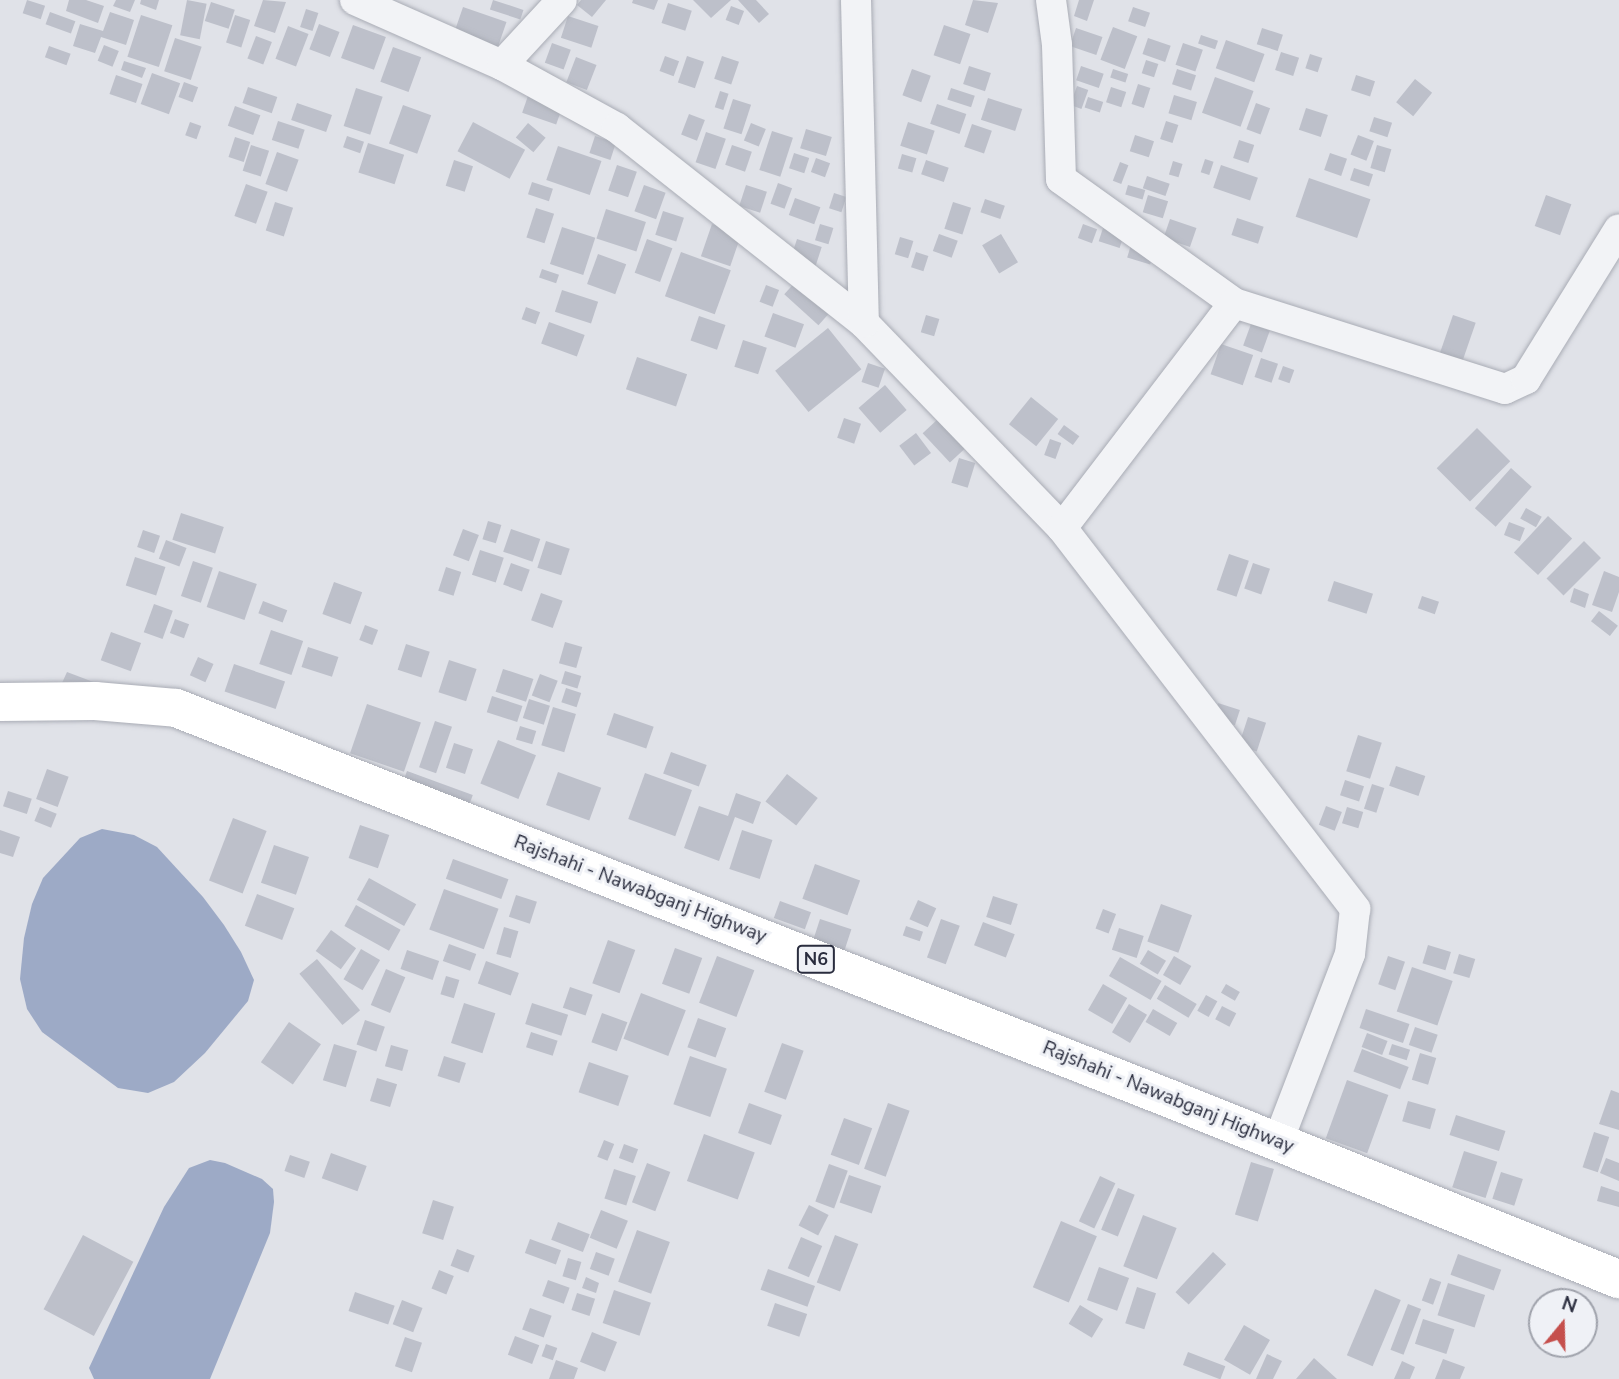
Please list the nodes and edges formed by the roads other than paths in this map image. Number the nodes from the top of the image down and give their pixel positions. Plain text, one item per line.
1 (355, 0) edge
2 (562, 0) edge
3 (856, 0) edge
4 (1051, 0) edge
5 (502, 65) junction
6 (1619, 229) edge
7 (1234, 303) junction
8 (864, 324) junction
9 (1062, 528) junction
10 (0, 702) edge
11 (1278, 1142) junction
12 (1619, 1279) edge

1 - 5 street
2 - 5 street
3 - 8 street
4 - 7 street
5 - 8 street
6 - 7 street
7 - 9 street
8 - 9 street
9 - 11 street
10 - 11 highway, Rajshahi - Nawabganj Highway / N6
11 - 12 highway, Rajshahi - Nawabganj Highway / N6

